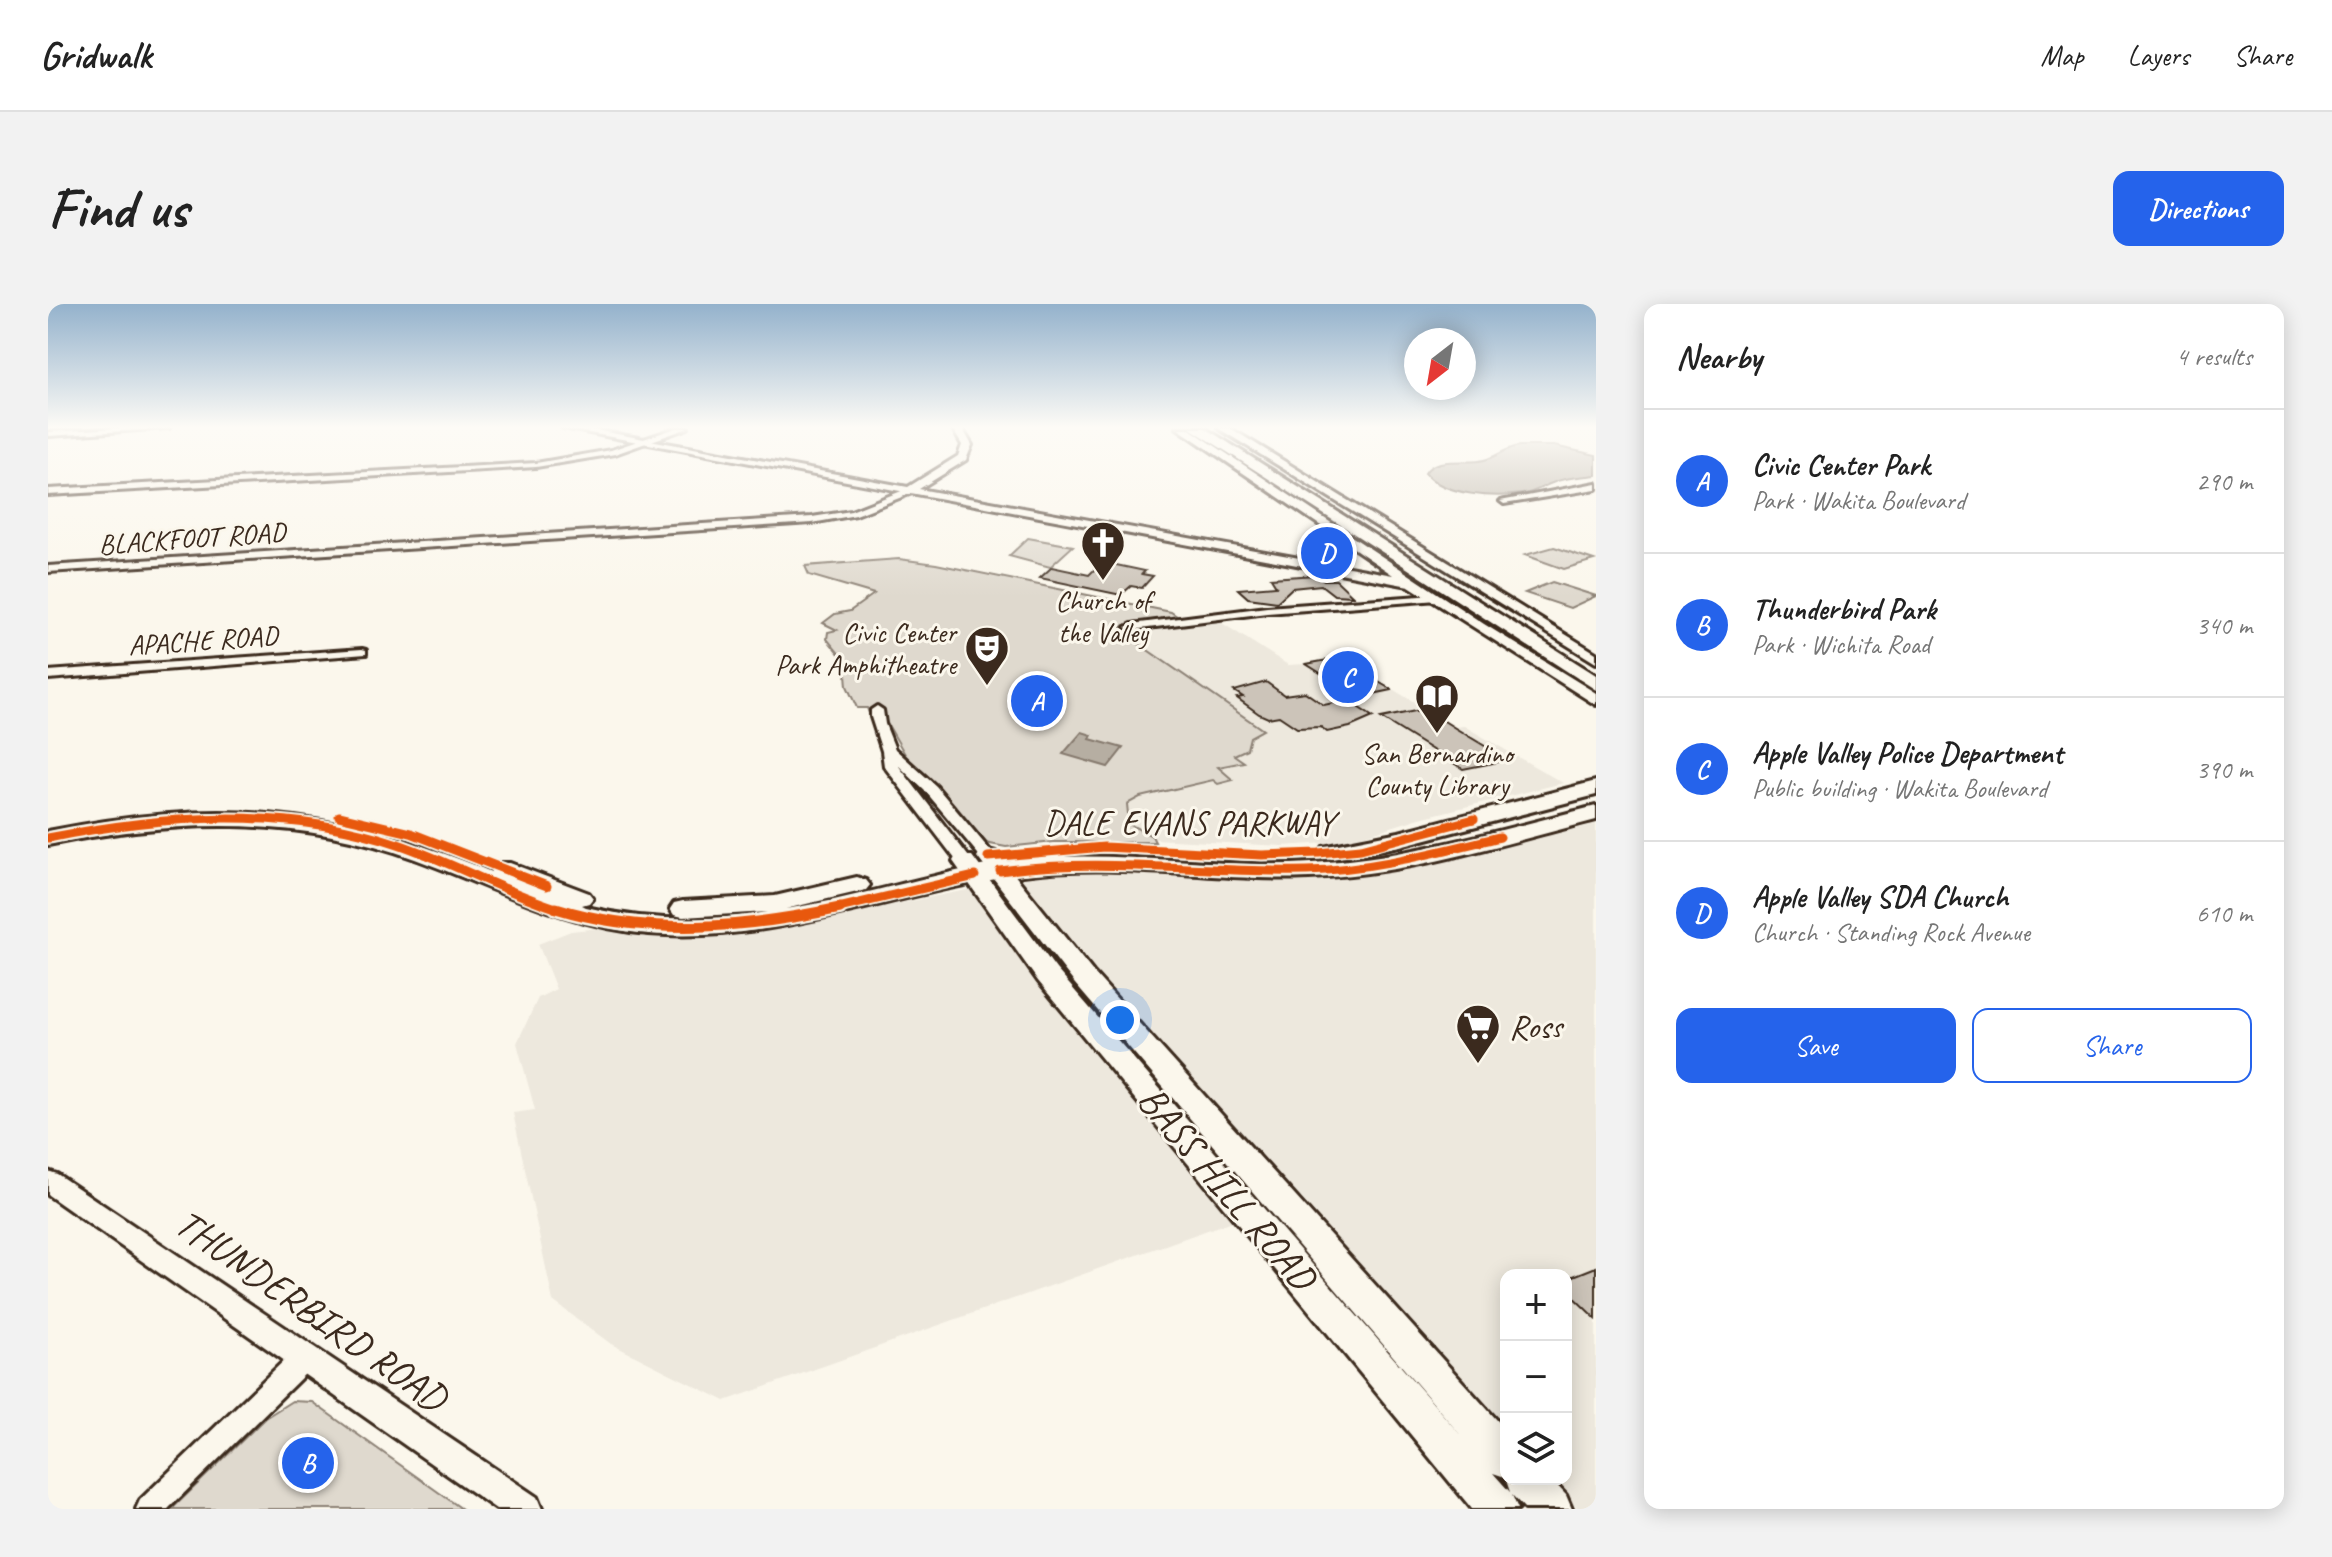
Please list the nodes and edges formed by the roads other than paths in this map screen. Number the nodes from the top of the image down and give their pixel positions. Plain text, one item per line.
1 (188, 484) edge
2 (873, 484) edge
3 (920, 484) edge
4 (1267, 484) edge
5 (1284, 484) edge
6 (1299, 484) edge
7 (1314, 484) edge
8 (1596, 486) edge
9 (909, 491) junction
10 (48, 492) edge
11 (1504, 501) dead end
12 (48, 569) edge
13 (1415, 583) junction
14 (1434, 598) junction
15 (1132, 627) dead end
16 (362, 652) dead end
17 (1596, 659) edge
18 (1596, 671) edge
19 (48, 675) edge
20 (1596, 684) edge
21 (1596, 700) edge
22 (877, 710) dead end
23 (891, 752) junction
24 (1596, 788) edge
25 (1596, 813) edge
26 (48, 828) edge
27 (48, 838) edge
28 (982, 866) junction
29 (51, 1187) edge
30 (305, 1357) junction
31 (1500, 1452) edge
32 (1530, 1485) edge
33 (149, 1509) edge
34 (525, 1509) edge
35 (1498, 1509) edge
36 (1552, 1509) edge

1 - 10 street
2 - 9 street
3 - 9 street
4 - 13 street
5 - 20 main road
6 - 18 main road
7 - 17 street
8 - 11 street
9 - 12 street, BLACKFOOT ROAD
9 - 13 street
13 - 14 street
14 - 15 street
14 - 21 street
16 - 19 street, APACHE ROAD
22 - 23 street
23 - 28 street
23 - 28 street
24 - 28 main road, DALE EVANS PARKWAY
25 - 28 main road, DALE EVANS PARKWAY
26 - 28 main road, DALE EVANS PARKWAY
27 - 28 main road, DALE EVANS PARKWAY
28 - 31 main road, BASS HILL ROAD
28 - 35 main road, BASS HILL ROAD
29 - 30 street, THUNDERBIRD ROAD
30 - 33 street
30 - 34 street, THUNDERBIRD ROAD
32 - 36 main road

